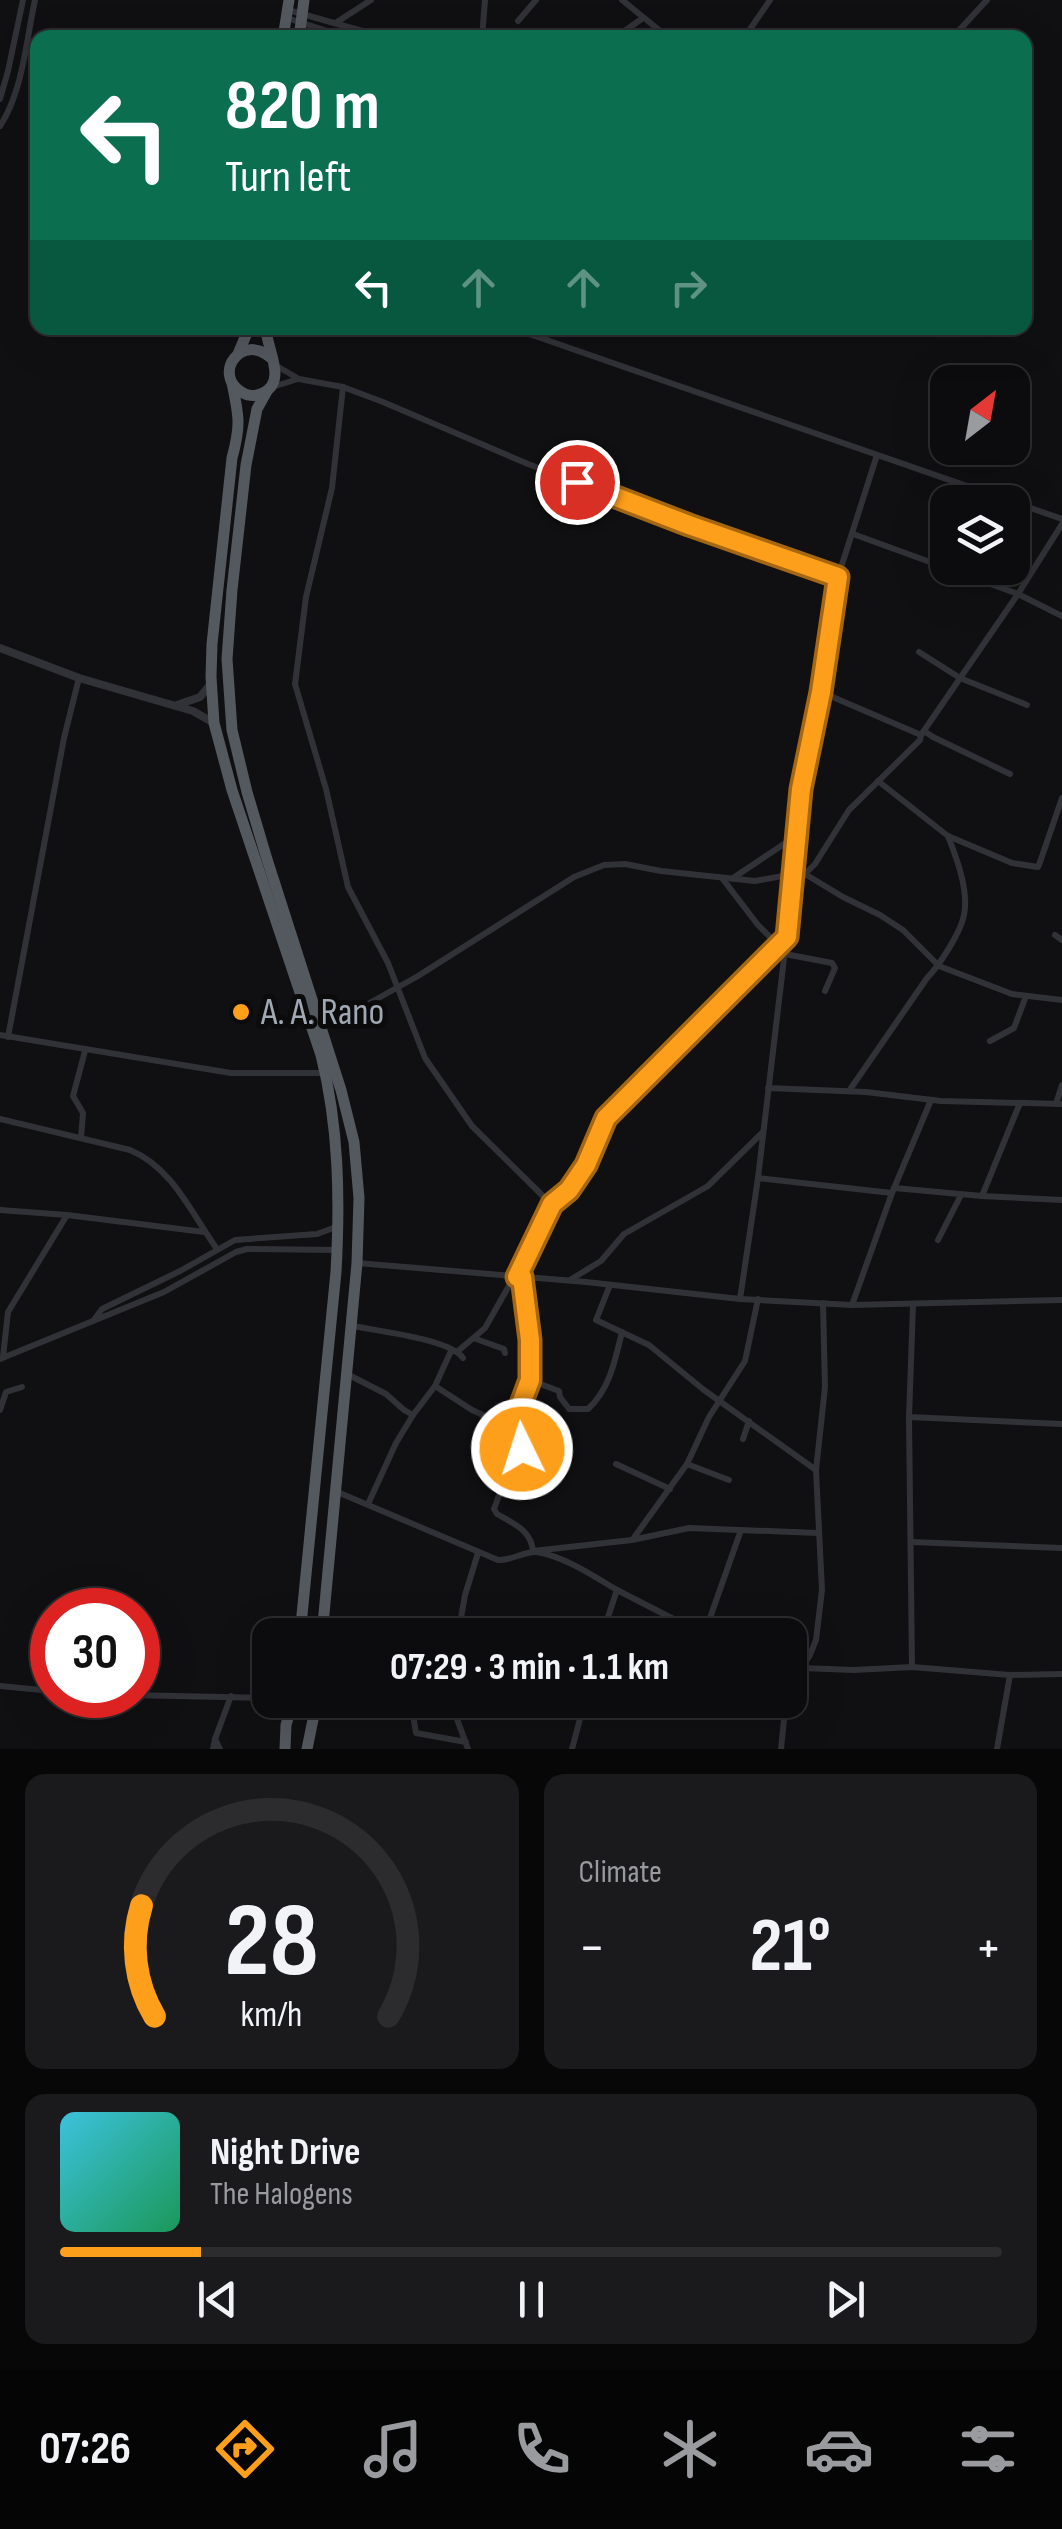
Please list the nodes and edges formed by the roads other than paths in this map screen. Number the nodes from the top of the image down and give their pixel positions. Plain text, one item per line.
1 (23, 0) edge
2 (35, 0) edge
3 (372, 0) edge
4 (486, 0) edge
5 (521, 0) edge
6 (536, 0) edge
7 (622, 0) edge
8 (770, 0) edge
9 (987, 0) edge
10 (530, 7) junction
11 (288, 9) edge
12 (303, 11) edge
13 (643, 18) junction
14 (518, 21) dead end
15 (336, 22) junction
16 (344, 30) edge
17 (347, 30) edge
18 (483, 30) edge
19 (626, 30) edge
20 (659, 30) edge
21 (749, 30) edge
22 (959, 30) edge
23 (0, 99) edge
24 (0, 126) edge
25 (246, 335) edge
26 (267, 335) edge
27 (532, 335) edge
28 (238, 354) junction
29 (273, 362) junction
30 (299, 379) junction
31 (232, 383) junction
32 (342, 387) junction
33 (268, 390) junction
34 (877, 454) junction
35 (1062, 522) edge
36 (853, 534) junction
37 (838, 577) junction
38 (1018, 594) junction
39 (1062, 616) edge
40 (0, 648) edge
41 (919, 652) dead end
42 (211, 677) junction
43 (79, 678) junction
44 (960, 678) junction
45 (821, 692) junction
46 (1027, 705) dead end
47 (172, 706) junction
48 (214, 723) junction
49 (922, 733) junction
50 (1010, 774) dead end
51 (878, 782) junction
52 (1062, 798) edge
53 (798, 836) junction
54 (948, 836) junction
55 (794, 874) junction
56 (805, 874) junction
57 (722, 877) junction
58 (733, 878) junction
59 (783, 949) junction
60 (939, 966) junction
61 (398, 987) junction
62 (825, 991) dead end
63 (1026, 996) junction
64 (1062, 1000) edge
65 (319, 1021) junction
66 (4, 1036) edge
67 (990, 1040) dead end
68 (86, 1050) junction
69 (325, 1073) junction
70 (1062, 1085) edge
71 (768, 1088) junction
72 (848, 1092) junction
73 (931, 1100) junction
74 (1020, 1103) junction
75 (1059, 1104) edge
76 (0, 1119) edge
77 (763, 1132) junction
78 (80, 1138) junction
79 (758, 1178) junction
80 (893, 1190) junction
81 (961, 1194) junction
82 (982, 1196) junction
83 (1062, 1200) edge
84 (552, 1204) junction
85 (0, 1210) edge
86 (67, 1216) junction
87 (338, 1226) junction
88 (205, 1232) junction
89 (938, 1240) dead end
90 (217, 1249) junction
91 (337, 1250) junction
92 (357, 1263) junction
93 (518, 1277) junction
94 (569, 1281) junction
95 (610, 1285) junction
96 (740, 1299) junction
97 (758, 1299) junction
98 (1062, 1300) edge
99 (823, 1303) junction
100 (852, 1305) junction
101 (913, 1305) junction
102 (93, 1322) junction
103 (352, 1326) junction
104 (622, 1332) junction
105 (474, 1338) junction
106 (504, 1354) dead end
107 (461, 1355) junction
108 (2, 1359) edge
109 (347, 1374) junction
110 (530, 1380) junction
111 (436, 1386) junction
112 (22, 1387) dead end
113 (719, 1399) junction
114 (0, 1410) edge
115 (413, 1415) junction
116 (910, 1417) junction
117 (749, 1421) junction
118 (1062, 1424) edge
119 (512, 1428) junction
120 (744, 1439) dead end
121 (616, 1464) dead end
122 (687, 1464) junction
123 (816, 1470) junction
124 (728, 1480) dead end
125 (670, 1489) junction
126 (335, 1491) junction
127 (368, 1504) junction
128 (742, 1530) junction
129 (818, 1533) junction
130 (632, 1540) junction
131 (912, 1542) junction
132 (1062, 1548) edge
133 (533, 1551) junction
134 (478, 1553) junction
135 (616, 1590) junction
136 (302, 1618) edge
137 (324, 1618) edge
138 (461, 1618) edge
139 (607, 1618) edge
140 (671, 1618) edge
141 (709, 1618) edge
142 (807, 1658) edge
143 (912, 1667) junction
144 (807, 1668) edge
145 (1062, 1674) edge
146 (1010, 1676) junction
147 (0, 1686) edge
148 (30, 1688) edge
149 (160, 1695) edge
150 (231, 1696) junction
151 (252, 1697) edge
152 (288, 1718) edge
153 (313, 1718) edge
154 (414, 1718) edge
155 (457, 1718) edge
156 (581, 1718) edge
157 (784, 1718) edge
158 (467, 1746) edge
159 (217, 1749) edge
160 (284, 1749) edge
161 (307, 1749) edge
162 (572, 1749) edge
163 (781, 1749) edge
164 (997, 1749) edge

1 - 23 street
2 - 24 street
3 - 15 street
4 - 18 street
5 - 10 street
6 - 10 street
7 - 13 street
8 - 21 street
9 - 22 street
10 - 14 street
11 - 12 street
12 - 15 street
12 - 16 street
13 - 19 street
13 - 20 street
15 - 17 street
25 - 28 highway
26 - 29 highway
27 - 34 street
28 - 29 highway
28 - 31 highway
29 - 30 street
29 - 33 highway
30 - 32 street
30 - 33 street
31 - 33 highway
31 - 42 highway
32 - 37 street
32 - 61 street
33 - 65 highway
34 - 35 street
34 - 36 street
35 - 38 street
36 - 37 street
36 - 38 street
37 - 45 street
38 - 39 street
38 - 44 street
40 - 43 street
41 - 44 street
42 - 47 street
42 - 48 highway
43 - 47 street
43 - 66 street
44 - 46 street
44 - 49 street
45 - 49 street
45 - 53 street
47 - 48 street
48 - 69 highway
49 - 50 street
49 - 51 street
51 - 54 street
51 - 56 street
52 - 54 street
53 - 55 street
53 - 58 street
54 - 60 street
55 - 56 street
55 - 58 street
55 - 59 street
56 - 60 street
57 - 58 street
57 - 59 street
57 - 61 street
59 - 62 street
59 - 71 street
59 - 84 street
60 - 63 street
60 - 72 street
61 - 65 street
61 - 84 street
63 - 64 street
63 - 67 street
65 - 92 highway
66 - 68 street
68 - 69 street
68 - 78 street
69 - 87 highway
70 - 75 street
71 - 72 street
71 - 77 street
72 - 73 street
73 - 74 street
73 - 80 street
74 - 75 street
74 - 82 street
76 - 78 street
77 - 79 street
77 - 94 street
78 - 88 street
79 - 80 street
79 - 96 street
80 - 81 street
80 - 100 street
81 - 82 street
81 - 89 street
82 - 83 street
84 - 93 street
85 - 86 street
86 - 88 street
86 - 108 street
87 - 90 street
87 - 91 highway
88 - 90 street
90 - 102 street
91 - 102 street
91 - 136 highway
92 - 93 street
92 - 103 highway
93 - 94 street
93 - 105 street
93 - 110 street
94 - 95 street
95 - 96 street
95 - 104 street
96 - 97 street
97 - 99 street
97 - 113 street
98 - 101 street
99 - 100 street
99 - 123 street
100 - 101 street
101 - 116 street
102 - 108 street
103 - 107 street
103 - 109 highway
104 - 110 street
104 - 113 street
105 - 106 street
105 - 107 street
107 - 111 street
109 - 115 street
109 - 126 highway
110 - 119 street
111 - 115 street
111 - 119 street
112 - 114 street
113 - 117 street
113 - 122 street
115 - 127 street
116 - 118 street
116 - 131 street
117 - 120 street
117 - 123 street
119 - 133 street
121 - 125 street
122 - 124 street
122 - 125 street
123 - 129 street
125 - 130 street
126 - 127 street
126 - 137 highway
127 - 134 street
128 - 129 street
128 - 130 street
128 - 141 street
129 - 142 street
130 - 133 street
131 - 132 street
131 - 143 street
133 - 134 street
133 - 135 street
134 - 138 street
135 - 139 street
135 - 140 street
143 - 144 street
143 - 146 street
145 - 146 street
146 - 164 street
147 - 148 street
149 - 150 street
150 - 151 street
150 - 159 street
152 - 160 highway
153 - 161 highway
154 - 158 street
155 - 158 street
156 - 162 street
157 - 163 street

